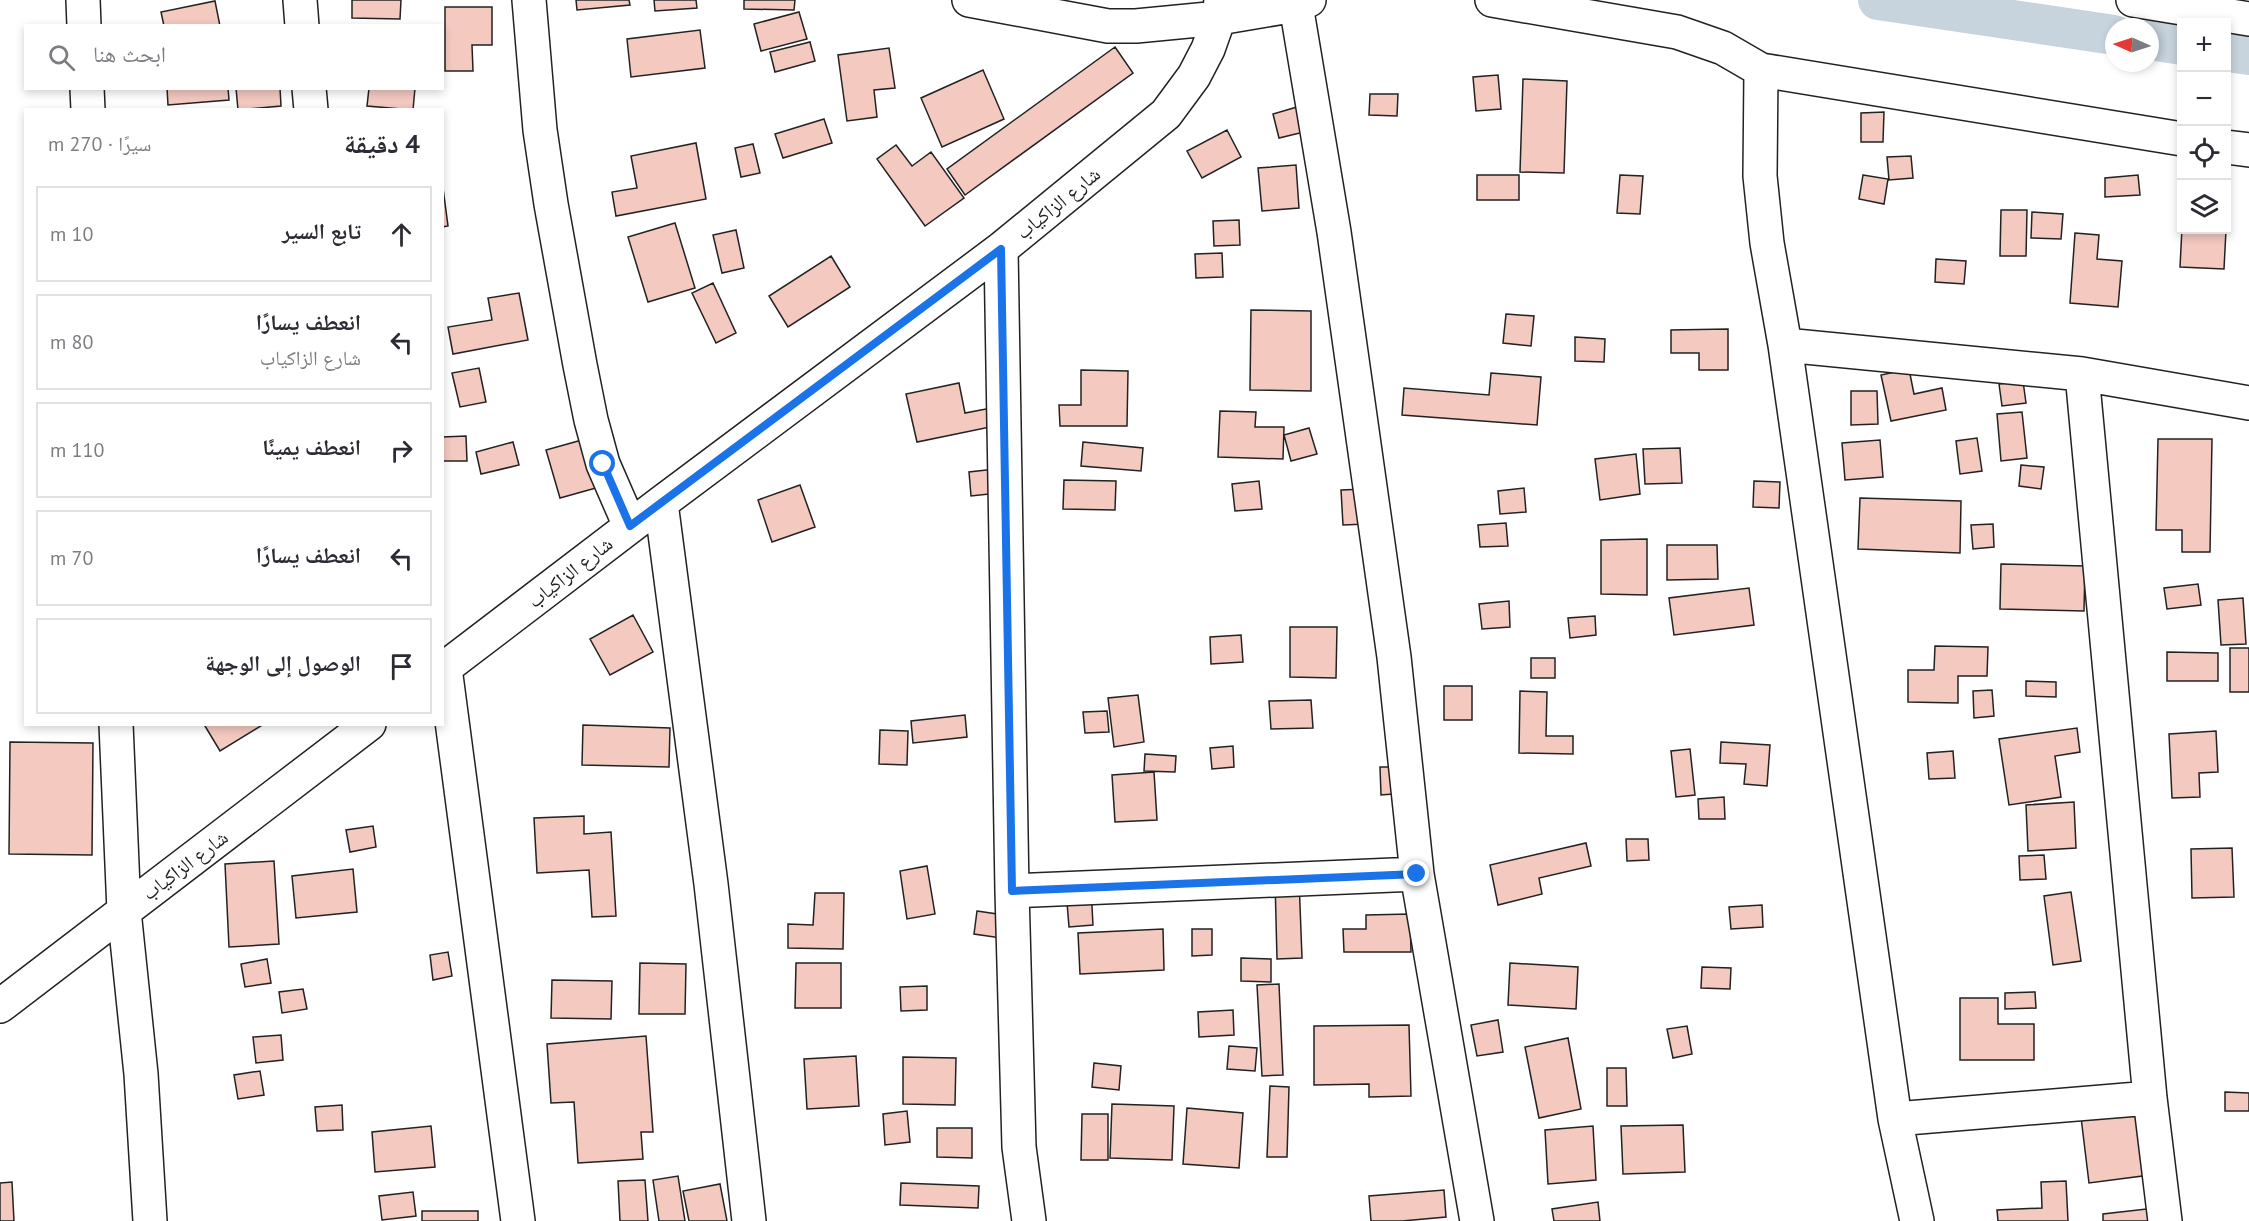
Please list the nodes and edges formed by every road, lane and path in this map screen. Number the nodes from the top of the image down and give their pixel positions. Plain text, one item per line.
1 (83, 0) edge
2 (300, 0) edge
3 (529, 0) edge
4 (969, 0) edge
5 (1492, 0) edge
6 (2133, 0) edge
7 (1302, 2) edge
8 (1220, 9) edge
9 (2249, 19) edge
10 (84, 24) edge
11 (302, 24) edge
12 (1761, 70) junction
13 (87, 90) edge
14 (309, 90) edge
15 (88, 108) edge
16 (311, 108) edge
17 (2177, 138) edge
18 (2231, 148) edge
19 (2249, 150) edge
20 (1001, 249) junction
21 (1785, 345) junction
22 (2082, 374) junction
23 (2249, 403) edge
24 (661, 503) junction
25 (630, 526) junction
26 (444, 669) edge
27 (116, 726) edge
28 (366, 726) edge
29 (1417, 874) junction
30 (1012, 891) junction
31 (124, 911) junction
32 (0, 1006) edge
33 (2150, 1098) junction
34 (1895, 1119) junction
35 (150, 1221) edge
36 (518, 1221) edge
37 (749, 1221) edge
38 (1029, 1221) edge
39 (1477, 1221) edge
40 (1917, 1221) edge
41 (2165, 1221) edge

1 - 10 street
2 - 11 street
3 - 25 street
4 - 8 street
5 - 12 street
6 - 9 street
7 - 8 street
7 - 29 street
8 - 20 street, شارع الزاكياب
12 - 17 street
12 - 21 street
13 - 15 street
14 - 16 street
18 - 19 street
20 - 24 street, شارع الزاكياب
20 - 30 street
21 - 22 street
21 - 34 street
22 - 23 street
22 - 33 street
24 - 25 street, شارع الزاكياب
24 - 37 street
25 - 26 street, شارع الزاكياب
26 - 36 street
27 - 31 street
28 - 31 street, شارع الزاكياب
29 - 30 street
29 - 39 street
30 - 38 street
31 - 32 street, شارع الزاكياب
31 - 35 street
33 - 34 street
33 - 41 street
34 - 40 street

